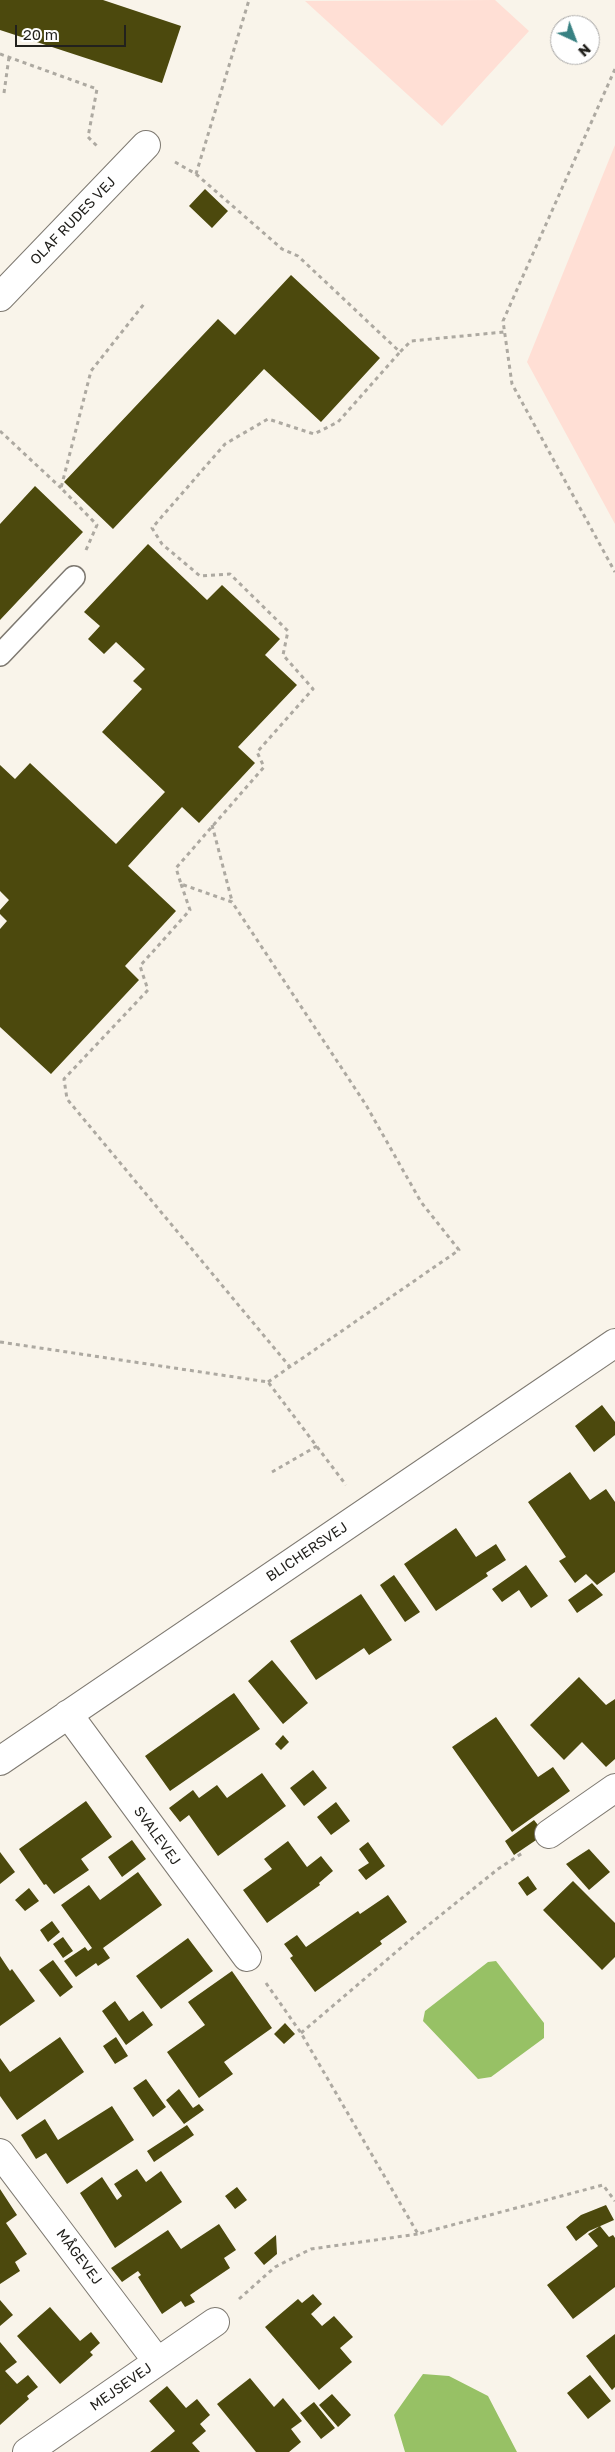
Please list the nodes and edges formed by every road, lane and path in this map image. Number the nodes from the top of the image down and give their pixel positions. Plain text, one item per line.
1 (249, 0) edge
2 (0, 54) edge
3 (9, 57) junction
4 (615, 69) edge
5 (4, 93) dead end
6 (146, 145) joint
7 (122, 170) junction
8 (196, 174) junction
9 (0, 297) edge
10 (144, 304) dead end
11 (504, 332) junction
12 (400, 352) junction
13 (0, 431) edge
14 (60, 488) junction
15 (615, 572) edge
16 (74, 577) joint
17 (0, 655) edge
18 (212, 824) junction
19 (181, 884) junction
20 (232, 902) junction
21 (0, 1342) edge
22 (615, 1342) edge
23 (290, 1367) junction
24 (268, 1382) junction
25 (316, 1446) junction
26 (272, 1472) dead end
27 (366, 1512) junction
28 (68, 1714) junction
29 (0, 1761) edge
30 (615, 1788) edge
31 (549, 1834) joint
32 (247, 1957) joint
33 (301, 2032) junction
34 (0, 2153) edge
35 (615, 2201) edge
36 (418, 2234) junction
37 (214, 2322) joint
38 (157, 2361) junction
39 (27, 2452) edge

1 - 8 path
2 - 3 path
3 - 5 path
3 - 7 path
4 - 11 path
6 - 7 street, OLAF RUDES VEJ
6 - 8 path
7 - 9 street, OLAF RUDES VEJ
8 - 12 path
10 - 14 path
11 - 12 path
11 - 15 path
12 - 18 path
13 - 14 path
14 - 16 path
16 - 17 lane
18 - 19 path
18 - 20 path
19 - 20 path
19 - 23 path
20 - 23 path
21 - 24 path
22 - 27 street, BLICHERSVEJ
23 - 24 path
24 - 25 path
25 - 26 path
25 - 27 path
27 - 28 street, BLICHERSVEJ
28 - 29 street, BLICHERSVEJ
28 - 32 street, SVALEVEJ
30 - 31 street
31 - 33 path
32 - 33 path
33 - 36 path
34 - 38 street, MÅGEVEJ
35 - 36 path
36 - 37 path
37 - 38 street, MEJSEVEJ
38 - 39 street, MEJSEVEJ

